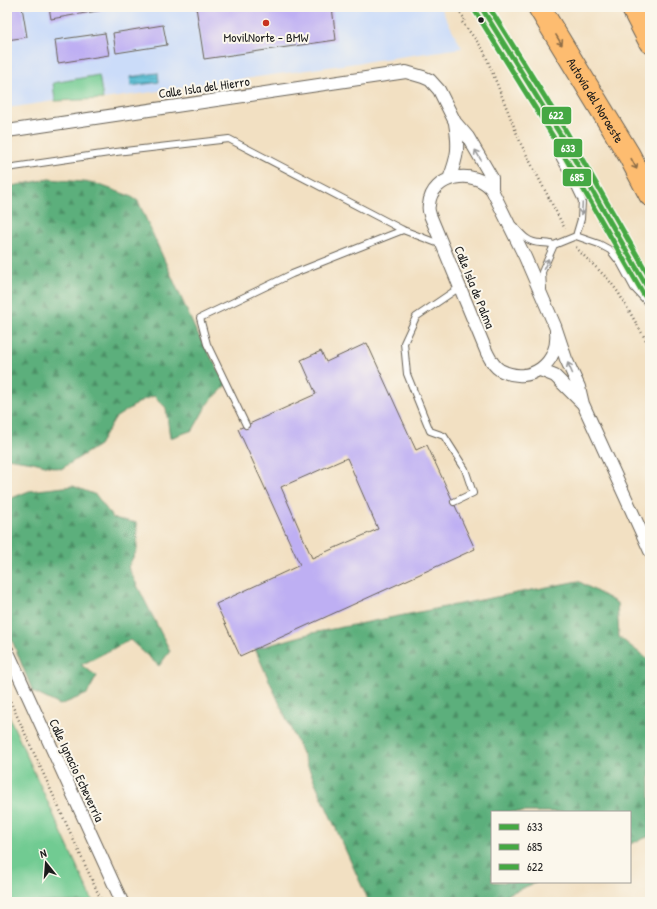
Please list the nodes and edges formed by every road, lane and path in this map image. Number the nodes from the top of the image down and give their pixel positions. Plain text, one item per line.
1 (481, 7) edge
2 (539, 7) edge
3 (632, 7) edge
4 (456, 8) edge
5 (650, 42) edge
6 (406, 72) joint
7 (455, 122) junction
8 (7, 130) edge
9 (560, 134) junction
10 (7, 168) edge
11 (449, 179) junction
12 (492, 190) junction
13 (650, 195) edge
14 (504, 214) junction
15 (403, 230) junction
16 (573, 237) junction
17 (554, 245) junction
18 (443, 246) junction
19 (460, 287) junction
20 (650, 292) edge
21 (650, 304) edge
22 (548, 311) junction
23 (556, 331) junction
24 (650, 346) edge
25 (540, 370) junction
26 (583, 404) junction
27 (246, 425) dead end
28 (454, 502) dead end
29 (650, 551) edge
30 (7, 650) edge
31 (7, 694) edge
32 (102, 902) edge
33 (122, 902) edge

1 - 9 street
2 -> 13 highway, Autovía del Noroeste
3 - 5 highway
4 - 16 path
6 - 7 street, Calle Isla de Palma
6 - 8 street, Calle Isla del Hierro
7 - 11 street, Calle Isla de Palma
12 -> 7 street, Calle Isla de Palma
9 -> 16 lane
9 - 20 street
10 - 15 lane
11 - 12 street, Calle Isla de Palma
11 - 18 street, Calle Isla de Palma
12 - 14 street, Calle Isla de Palma
14 - 17 lane
14 - 22 street, Calle Isla de Palma
15 - 18 lane
15 - 27 lane
16 - 17 lane
16 - 21 lane
16 - 24 path
22 -> 17 lane
18 - 19 street, Calle Isla de Palma
19 - 25 street, Calle Isla de Palma
19 - 28 lane
22 - 23 street, Calle Isla de Palma
23 - 25 street, Calle Isla de Palma
26 -> 23 street, Calle Isla de Palma
25 - 26 street, Calle Isla de Palma
26 - 29 street, Calle Isla de Palma
30 - 33 street, Calle Ignacio Echeverría
31 - 32 path

